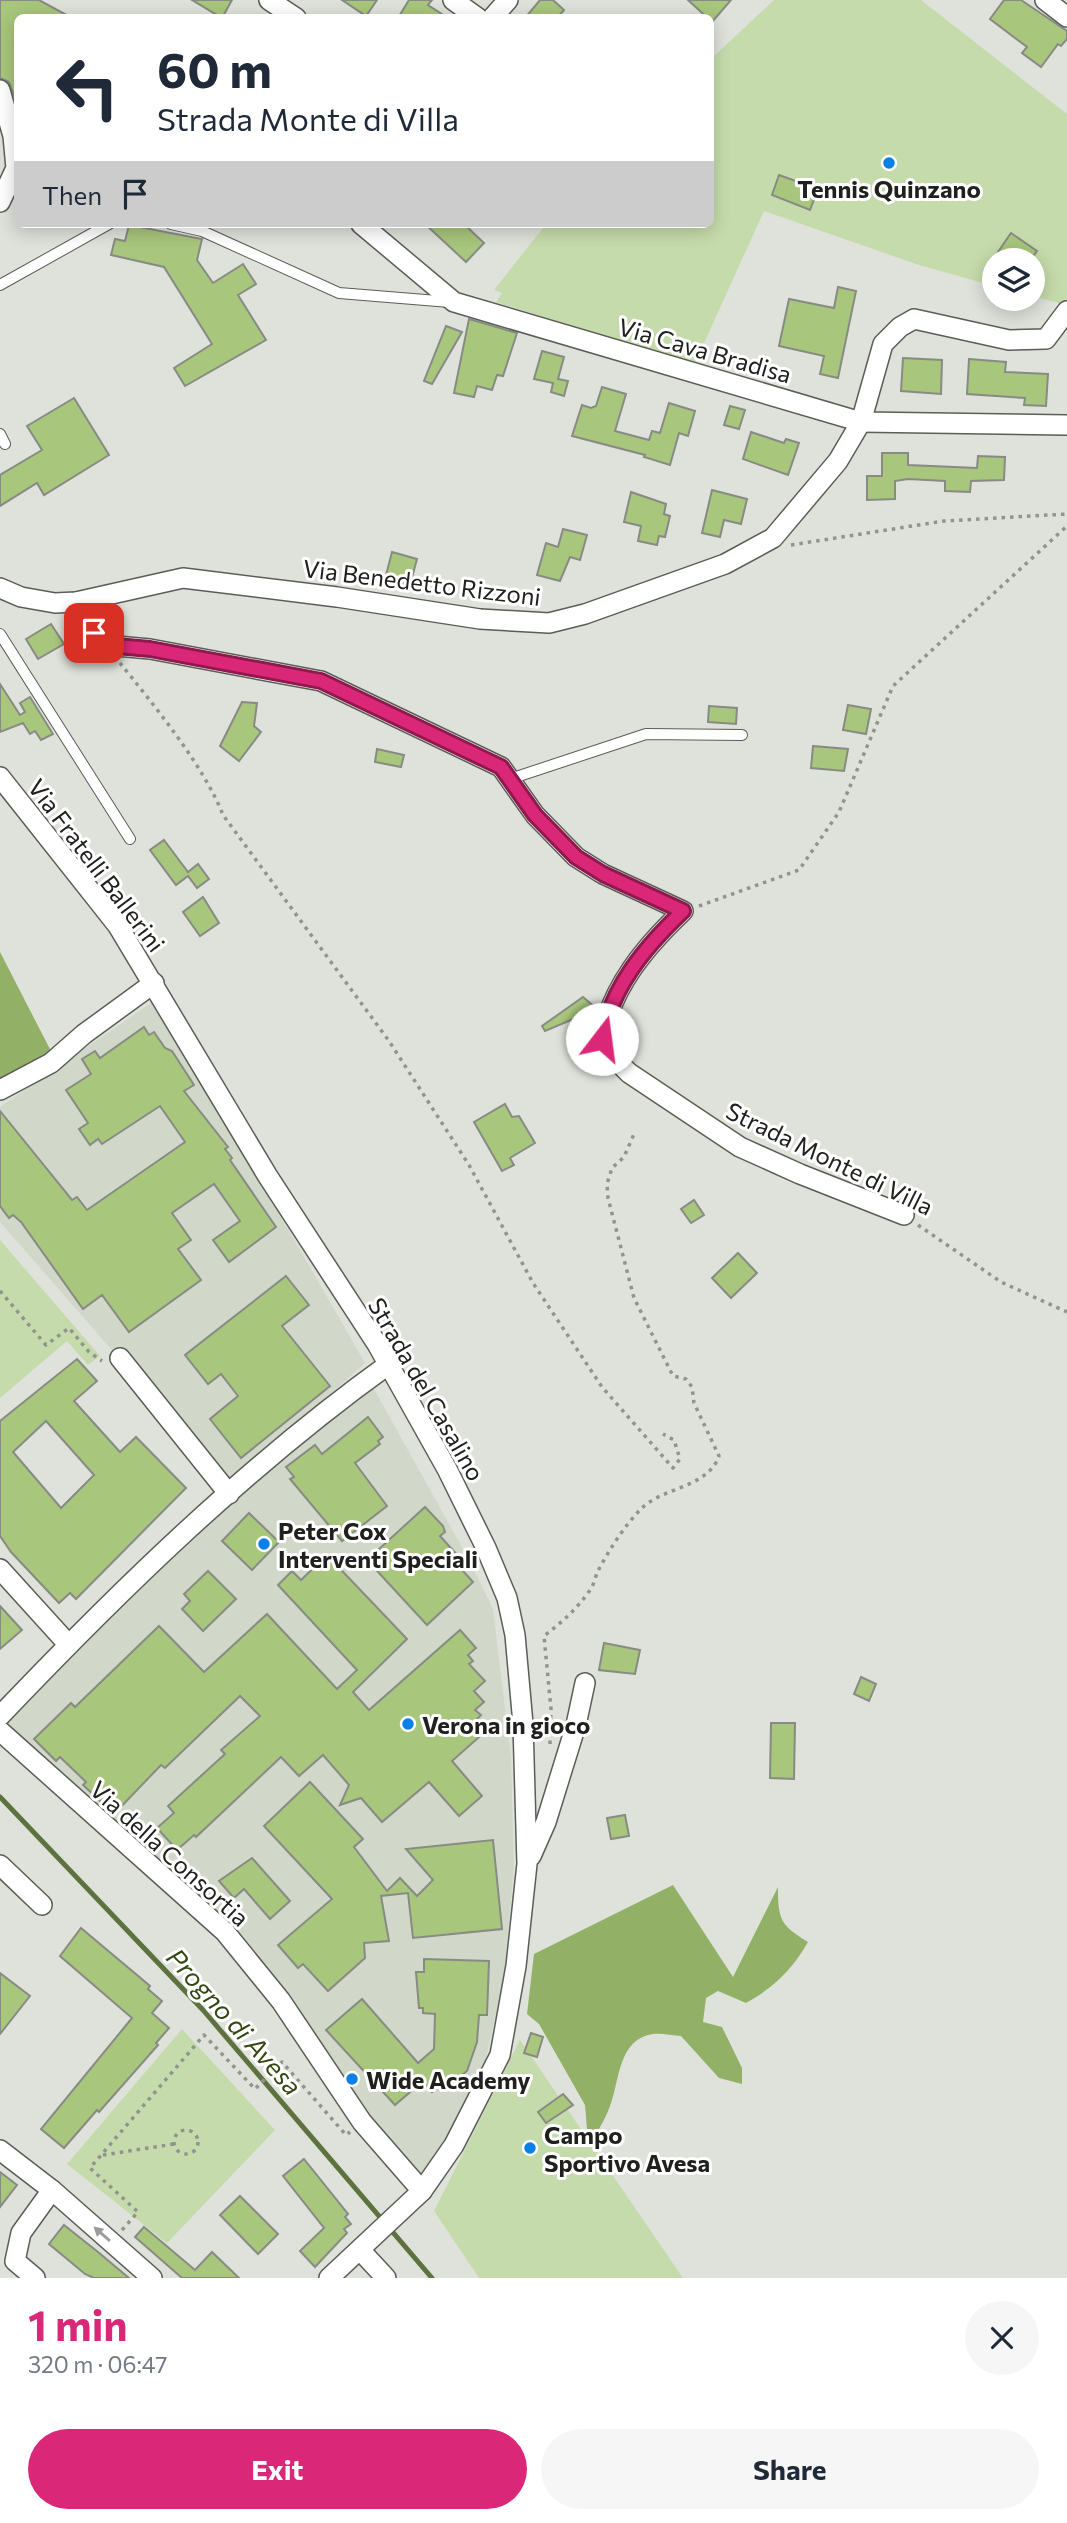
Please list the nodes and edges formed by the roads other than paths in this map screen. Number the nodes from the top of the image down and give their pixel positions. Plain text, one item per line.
1 (269, 0) edge
2 (453, 0) edge
3 (508, 0) edge
4 (1045, 0) edge
5 (290, 14) edge
6 (472, 14) edge
7 (496, 14) edge
8 (1067, 17) edge
9 (0, 90) edge
10 (14, 144) edge
11 (14, 173) edge
12 (0, 202) edge
13 (101, 228) edge
14 (189, 228) edge
15 (366, 228) edge
16 (0, 285) edge
17 (454, 302) junction
18 (1067, 311) edge
19 (861, 422) junction
20 (1067, 425) edge
21 (0, 588) edge
22 (76, 602) junction
23 (0, 634) edge
24 (742, 735) dead end
25 (0, 777) edge
26 (510, 779) junction
27 (130, 839) dead end
28 (153, 983) junction
29 (0, 1090) edge
30 (904, 1215) road end
31 (120, 1358) road end
32 (388, 1364) junction
33 (229, 1494) junction
34 (0, 1569) edge
35 (68, 1644) junction
36 (585, 1683) dead end
37 (0, 1716) edge
38 (0, 1731) edge
39 (527, 1864) junction
40 (0, 1865) edge
41 (42, 1905) dead end
42 (0, 2150) edge
43 (52, 2190) junction
44 (422, 2191) junction
45 (360, 2250) junction
46 (35, 2278) edge
47 (152, 2278) edge
48 (329, 2278) edge
49 (386, 2278) edge

1 - 5 street
2 - 6 street
3 - 7 street
4 - 8 street
9 - 10 street
11 - 12 street
13 - 16 lane
14 - 17 lane
15 - 17 street, Via Cava Bradisa
17 - 19 street, Via Cava Bradisa
18 - 19 street, Via Benedetto Rizzoni
19 - 20 street, Via Cava Bradisa
19 - 22 street, Via Benedetto Rizzoni
21 - 22 street
22 - 26 street
23 - 27 lane
24 - 26 lane
25 - 28 street, Via Fratelli Ballerini
26 - 30 street, Strada Monte di Villa
28 - 29 street
28 - 32 street, Strada del Casalino
31 - 33 street
32 - 33 street
32 - 39 street, Strada del Casalino
33 - 35 street
34 - 35 street
35 - 37 street
36 - 39 street, Strada del Casalino
38 - 44 street, Via della Consortia
39 - 44 street, Strada del Casalino
40 - 41 street
42 - 43 street
43 - 46 street
47 -> 43 street
44 - 45 street, Strada del Casalino
45 - 48 street, Strada del Casalino
45 - 49 street

